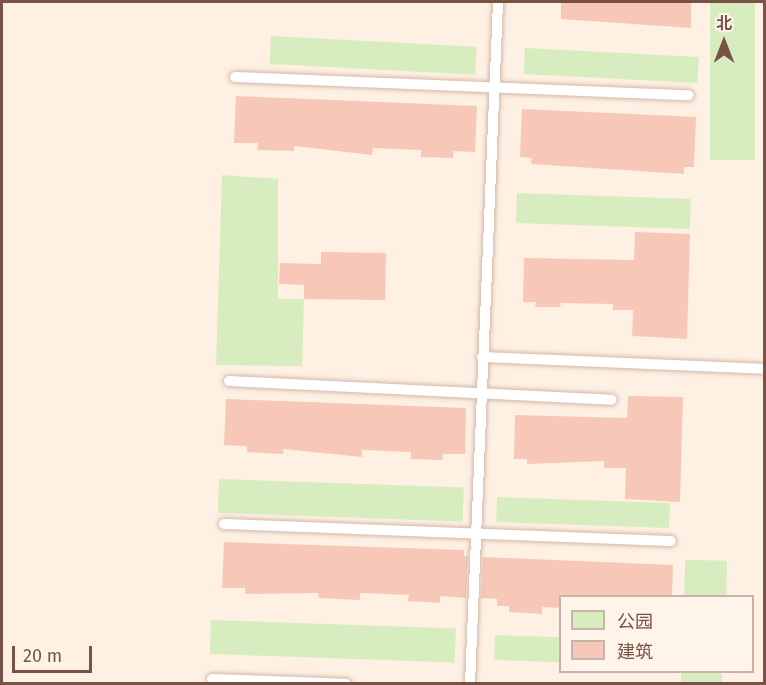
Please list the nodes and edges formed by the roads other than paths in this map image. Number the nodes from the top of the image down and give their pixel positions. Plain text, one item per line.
1 (498, 2) edge
2 (235, 77) dead end
3 (494, 87) junction
4 (689, 95) dead end
5 (482, 357) junction
6 (765, 369) edge
7 (229, 381) dead end
8 (481, 393) junction
9 (612, 400) dead end
10 (224, 524) dead end
11 (476, 533) junction
12 (671, 541) dead end
13 (212, 679) dead end
14 (346, 684) edge
15 (470, 684) edge

1 - 3 lane
2 - 3 lane
3 - 4 lane
3 - 5 lane
5 - 6 lane
5 - 8 lane
7 - 8 lane
8 - 9 lane
8 - 11 lane
10 - 11 lane
11 - 12 lane
11 - 15 lane
13 - 14 lane

